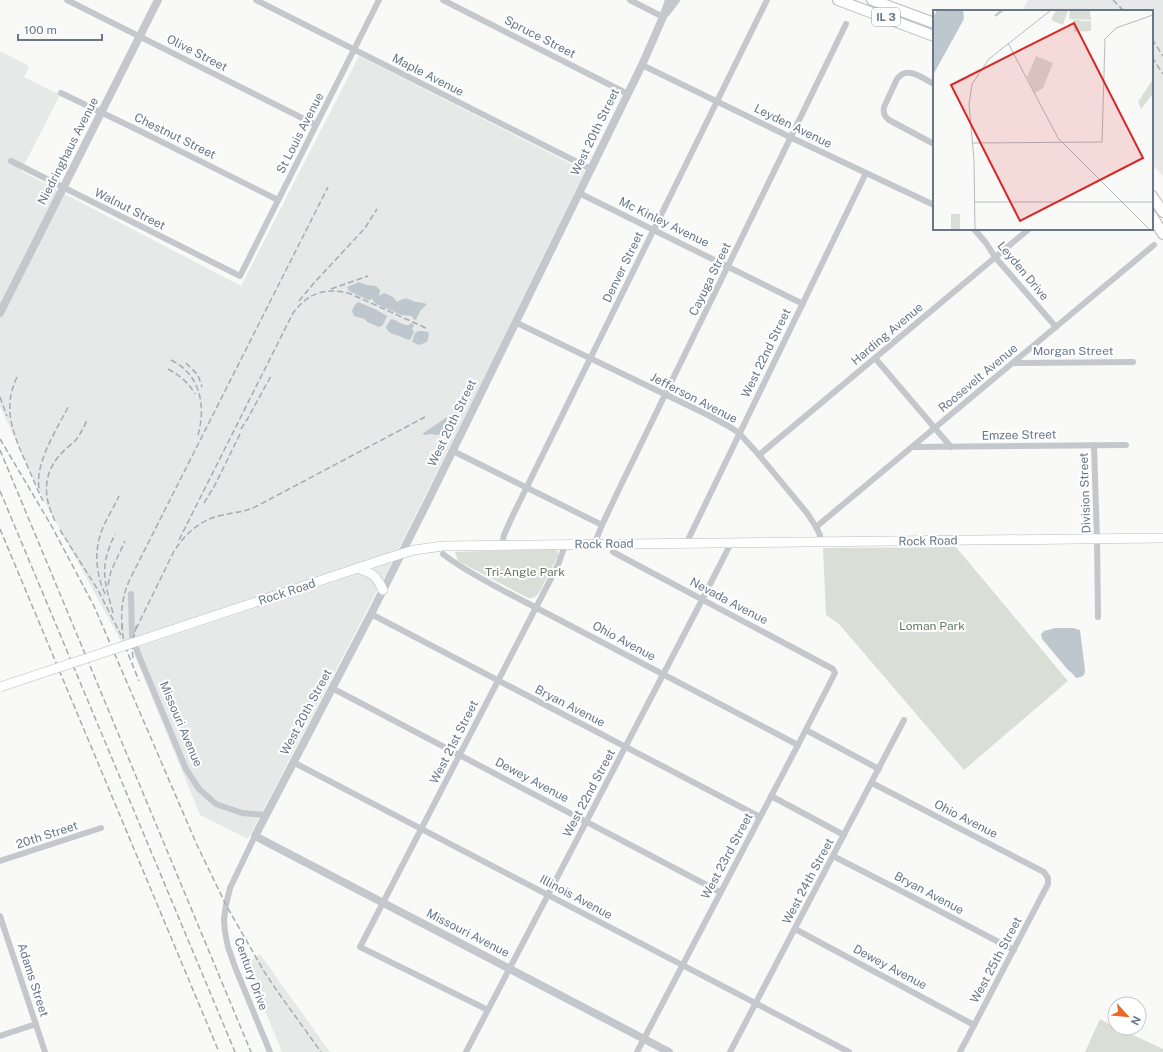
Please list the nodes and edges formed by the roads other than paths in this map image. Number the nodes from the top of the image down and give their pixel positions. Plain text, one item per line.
1 (67, 0) edge
2 (158, 0) edge
3 (256, 0) edge
4 (379, 0) edge
5 (443, 0) edge
6 (630, 0) edge
7 (669, 0) edge
8 (676, 0) edge
9 (767, 0) edge
10 (838, 0) edge
11 (872, 0) edge
12 (663, 17) junction
13 (933, 23) edge
14 (846, 24) dead end
15 (139, 36) junction
16 (933, 36) edge
17 (354, 50) junction
18 (642, 65) junction
19 (933, 84) edge
20 (61, 93) dead end
21 (628, 94) junction
22 (717, 101) junction
23 (101, 112) junction
24 (316, 125) junction
25 (792, 138) junction
26 (933, 143) edge
27 (11, 161) dead end
28 (591, 169) junction
29 (866, 173) junction
30 (63, 187) junction
31 (579, 193) junction
32 (1153, 197) edge
33 (278, 200) junction
34 (933, 205) edge
35 (1163, 212) edge
36 (1153, 218) edge
37 (653, 229) junction
38 (975, 230) edge
39 (1028, 230) edge
40 (1163, 234) edge
41 (1154, 245) dead end
42 (995, 257) junction
43 (728, 266) junction
44 (240, 276) joint
45 (803, 304) junction
46 (0, 312) edge
47 (516, 322) junction
48 (1056, 327) junction
49 (590, 358) junction
50 (875, 358) junction
51 (1133, 362) dead end
52 (1014, 363) junction
53 (665, 394) junction
54 (935, 428) junction
55 (739, 434) junction
56 (1094, 445) junction
57 (1126, 445) dead end
58 (913, 447) junction
59 (951, 447) junction
60 (453, 451) junction
61 (759, 455) junction
62 (526, 488) junction
63 (602, 525) junction
64 (816, 527) junction
65 (1163, 538) edge
66 (1097, 539) junction
67 (820, 542) junction
68 (731, 543) junction
69 (594, 544) junction
70 (686, 544) junction
71 (502, 545) junction
72 (565, 545) junction
73 (613, 552) dead end
74 (402, 554) junction
75 (443, 554) dead end
76 (357, 568) junction
77 (383, 590) junction
78 (131, 594) dead end
79 (702, 600) junction
80 (536, 607) junction
81 (371, 614) junction
82 (1098, 617) dead end
83 (834, 671) joint
84 (663, 674) junction
85 (498, 682) junction
86 (0, 687) edge
87 (332, 688) junction
88 (904, 720) dead end
89 (806, 730) junction
90 (798, 745) junction
91 (625, 748) junction
92 (460, 754) junction
93 (293, 762) junction
94 (879, 769) junction
95 (872, 783) junction
96 (771, 796) junction
97 (266, 815) junction
98 (760, 817) junction
99 (586, 821) junction
100 (101, 828) dead end
101 (421, 829) junction
102 (844, 835) junction
103 (255, 836) junction
104 (833, 856) junction
105 (0, 861) edge
106 (1048, 878) joint
107 (720, 892) junction
108 (548, 895) junction
109 (382, 903) junction
110 (0, 916) edge
111 (795, 930) junction
112 (1014, 950) junction
113 (682, 965) junction
114 (510, 969) junction
115 (756, 1003) junction
116 (488, 1010) junction
117 (36, 1024) junction
118 (974, 1025) junction
119 (0, 1036) edge
120 (644, 1039) junction
121 (45, 1052) edge
122 (270, 1052) edge
123 (466, 1052) edge
124 (637, 1052) edge
125 (669, 1052) edge
126 (730, 1052) edge
127 (849, 1052) edge
128 (960, 1052) edge

1 - 15 street, Olive Street
2 - 15 street, Niedringhaus Avenue
3 - 17 street, Maple Avenue
4 - 17 street, St Louis Avenue
5 - 21 street, Spruce Street
6 - 12 street
7 - 12 street, West 20th Street
8 - 12 street, West 20th Street
9 - 22 street, Denver Street
10 - 16 highway, IL 3
11 - 13 highway, IL 3
12 - 18 street, West 20th Street
14 - 25 street, Cayuga Street
15 - 23 street, Niedringhaus Avenue
15 - 24 street, Olive Street
17 - 24 street, St Louis Avenue
17 - 28 street, Maple Avenue
18 - 21 street, West 20th Street
18 - 22 street, Leyden Avenue
19 - 26 street
20 - 23 street, Chestnut Street
21 - 28 street, West 20th Street
22 - 25 street, Leyden Avenue
22 - 37 street, Denver Street
23 - 30 street, Niedringhaus Avenue
23 - 33 street, Chestnut Street
24 - 33 street, St Louis Avenue
25 - 29 street, Leyden Avenue
25 - 43 street, Cayuga Street
27 - 30 street, Walnut Street
28 - 31 street, West 20th Street
29 - 34 street, Leyden Avenue
29 - 45 street, West 22nd Street
30 - 44 street, Walnut Street
30 - 46 street, Niedringhaus Avenue
31 - 37 street, Mc Kinley Avenue
31 - 47 street, West 20th Street
32 - 35 highway
33 - 44 street, St Louis Avenue
36 - 40 highway
37 - 43 street, Mc Kinley Avenue
37 - 49 street, Denver Street
38 - 42 street, Leyden Drive
39 - 42 street, Harding Avenue
41 - 48 street, Roosevelt Avenue
42 - 48 street, Leyden Drive
42 - 50 street, Harding Avenue
43 - 45 street, Mc Kinley Avenue
43 - 53 street, Cayuga Street
45 - 55 street, West 22nd Street
47 - 49 street, Jefferson Avenue
47 - 60 street, West 20th Street
48 - 52 street, Roosevelt Avenue
49 - 53 street, Jefferson Avenue
49 - 62 street, Denver Street
50 - 54 street
50 - 61 street, Harding Avenue
51 - 52 street, Morgan Street
52 - 54 street, Roosevelt Avenue
53 - 55 street, Jefferson Avenue
53 - 63 street, Cayuga Street
54 - 58 street, Roosevelt Avenue
54 - 59 street
55 - 61 street, Jefferson Avenue
55 - 70 street, West 22nd Street
56 - 57 street, Emzee Street
56 - 59 street, Emzee Street
56 - 66 street, Division Street
58 - 59 street, Emzee Street
58 - 64 street, Roosevelt Avenue
60 - 62 street
60 - 74 street, West 20th Street
61 - 64 street, Jefferson Avenue
62 - 63 street
62 - 71 street, Denver Street
63 - 69 street, Cayuga Street
64 - 67 street, Jefferson Avenue
65 - 66 main road, Rock Road
66 - 67 main road, Rock Road
66 - 82 street, Division Street
67 - 68 main road, Rock Road
68 - 70 main road, Rock Road
68 - 79 street, West 22nd Street
69 - 70 main road, Rock Road
69 - 72 main road, Rock Road
71 - 72 main road, Rock Road
71 - 74 main road, Rock Road
72 - 80 street, West 21st Street
73 - 79 street, Nevada Avenue
74 - 76 main road, Rock Road
74 - 77 street, West 20th Street
75 - 80 street, Ohio Avenue
76 - 77 main road
76 - 86 main road, Rock Road, bridge
77 - 81 street, West 20th Street
78 - 97 street, Missouri Avenue
79 - 83 street, Nevada Avenue
79 - 84 street, West 22nd Street
80 - 84 street, Ohio Avenue
80 - 85 street, West 21st Street
81 - 85 street, Bryan Avenue
81 - 87 street, West 20th Street
83 - 89 street, West 23rd Street
84 - 90 street, Ohio Avenue
84 - 91 street, West 22nd Street
85 - 91 street, Bryan Avenue
85 - 92 street, West 21st Street
87 - 92 street, Dewey Avenue
87 - 93 street, West 20th Street
88 - 94 street, West 24th Street
89 - 90 street, West 23rd Street
89 - 94 street
90 - 96 street, West 23rd Street
91 - 98 street, Bryan Avenue
91 - 99 street, West 22nd Street
92 - 99 street, Dewey Avenue
92 - 101 street, West 21st Street
93 - 97 street, West 20th Street
93 - 101 street, Illinois Avenue
94 - 95 street, West 24th Street
95 - 102 street, West 24th Street
95 - 106 street, Ohio Avenue
96 - 98 street, West 23rd Street
96 - 102 street
97 - 103 street, West 20th Street
98 - 107 street, West 23rd Street
99 - 107 street, Dewey Avenue
99 - 108 street, West 22nd Street
100 - 105 street, 20th Street
101 - 108 street, Illinois Avenue
101 - 109 street, West 21st Street
102 - 104 street, West 24th Street
103 - 109 street, Missouri Avenue
103 - 122 street, Century Drive
104 - 111 street, West 24th Street
104 - 112 street, Bryan Avenue
106 - 112 street, West 25th Street
107 - 113 street, West 23rd Street
108 - 113 street, Illinois Avenue
108 - 114 street, West 22nd Street
109 - 114 street, Missouri Avenue
109 - 116 street, West 21st Street
110 - 117 street, Adams Street
111 - 115 street, West 24th Street
111 - 118 street, Dewey Avenue
112 - 118 street, West 25th Street
113 - 115 street, Illinois Avenue
113 - 120 street, West 23rd Street
114 - 116 street, West 22nd Street
114 - 120 street, Missouri Avenue
115 - 126 street, West 24th Street
115 - 127 street, Illinois Avenue
116 - 123 street, West 22nd Street
117 - 119 street
117 - 121 street, Adams Street
118 - 128 street, West 25th Street
120 - 124 street, West 23rd Street
120 - 125 street, Missouri Avenue

